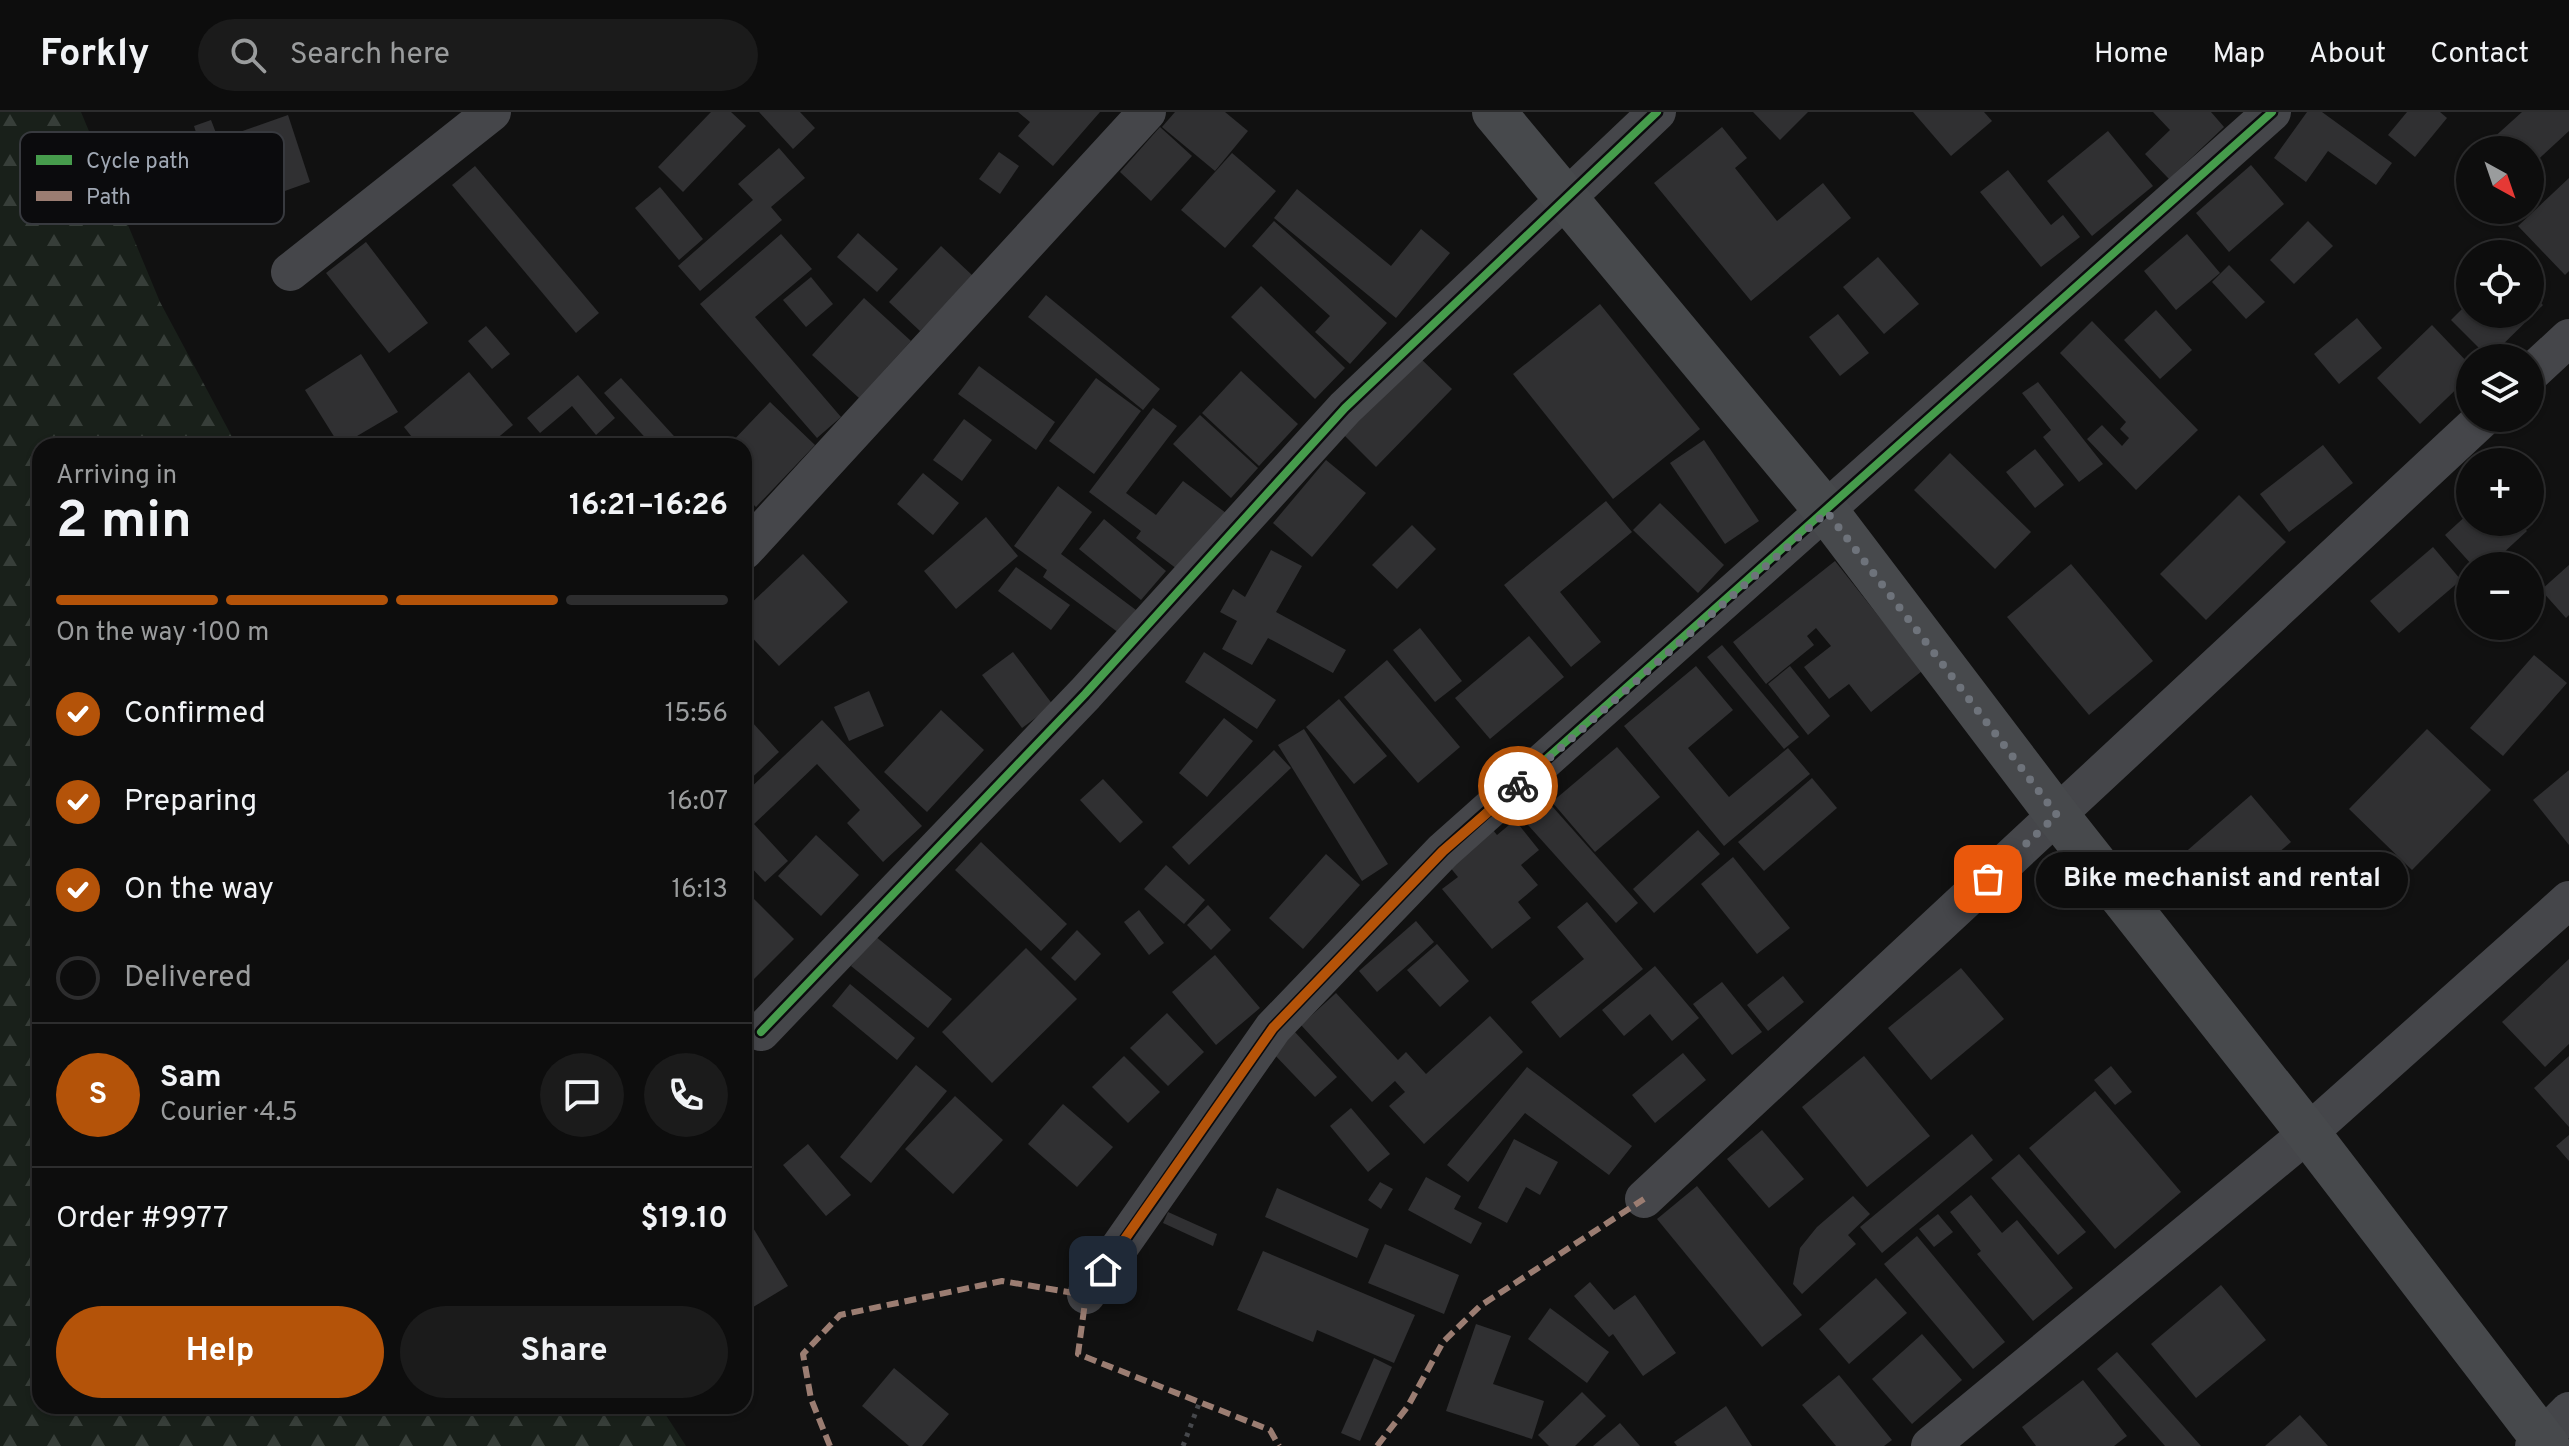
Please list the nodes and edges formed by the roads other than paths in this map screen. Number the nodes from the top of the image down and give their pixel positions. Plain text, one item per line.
1 (492, 112) edge
2 (1147, 112) edge
3 (1494, 112) edge
4 (1657, 112) edge
5 (2272, 112) edge
6 (1564, 198) junction
7 (290, 272) dead end
8 (2569, 338) edge
9 (2544, 361) edge
10 (2468, 432) edge
11 (1827, 512) junction
12 (752, 542) edge
13 (2057, 815) junction
14 (2569, 900) edge
15 (761, 1032) dead end
16 (2308, 1133) junction
17 (1644, 1199) dead end
18 (1086, 1295) dead end
19 (2548, 1435) edge
20 (1930, 1446) edge

1 - 7 street
2 - 12 street
3 - 6 main road
4 - 6 street
5 - 11 street
6 - 11 main road
6 - 15 street
8 - 9 street
10 - 13 street
11 - 13 main road
11 - 18 street
13 - 16 main road
13 - 17 street
14 - 16 street
16 - 19 main road
16 - 20 street

